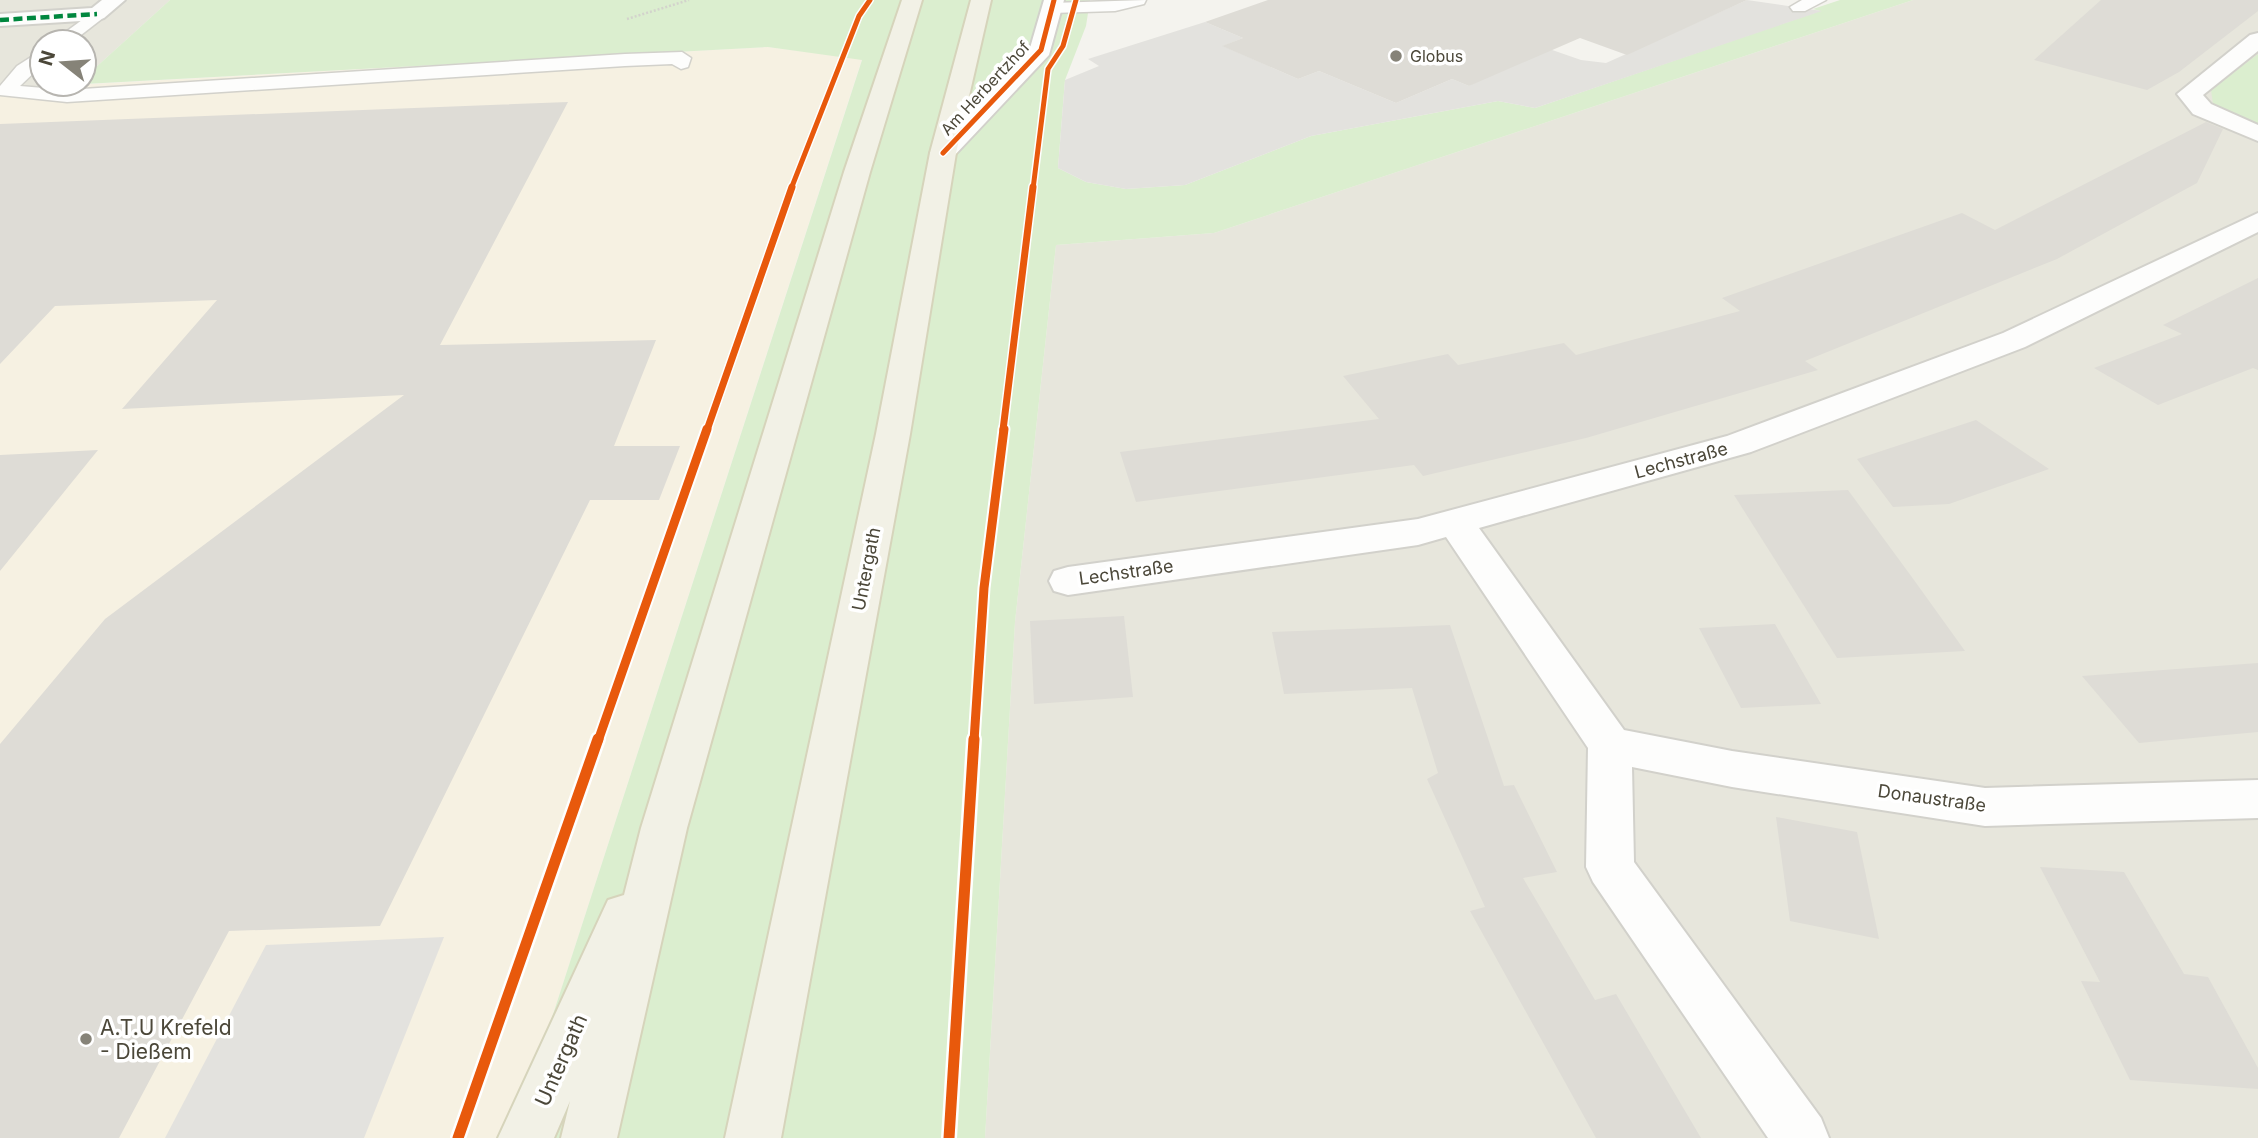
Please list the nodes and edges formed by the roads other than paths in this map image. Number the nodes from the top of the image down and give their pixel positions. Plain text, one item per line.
1 (115, 0) edge
2 (912, 0) edge
3 (981, 0) edge
4 (1138, 0) edge
5 (1818, 0) edge
6 (1053, 4) edge
7 (1799, 7) dead end
8 (97, 14) junction
9 (0, 19) edge
10 (79, 28) edge
11 (2258, 40) edge
12 (681, 63) dead end
13 (28, 67) edge
14 (3, 92) edge
15 (2258, 134) edge
16 (943, 153) junction
17 (2258, 221) edge
18 (1454, 520) junction
19 (1068, 581) dead end
20 (1610, 745) junction
21 (2258, 799) edge
22 (664, 828) junction
23 (526, 1138) edge
24 (589, 1138) edge
25 (753, 1138) edge
26 (1801, 1138) edge

1 - 8 street
2 - 22 main road, Untergath
3 - 16 main road, Untergath
4 - 6 lane
5 - 7 lane
6 - 16 street, Am Herbertzhof
8 - 9 street
8 - 10 lane
11 - 15 street
12 - 14 lane
13 - 14 lane
16 - 25 main road, Untergath
17 - 18 street, Lechstraße
18 - 19 street, Lechstraße
18 - 20 street
20 - 21 street, Donaustraße
20 - 26 street
22 - 23 main road, Untergath
22 - 24 main road, Untergath

